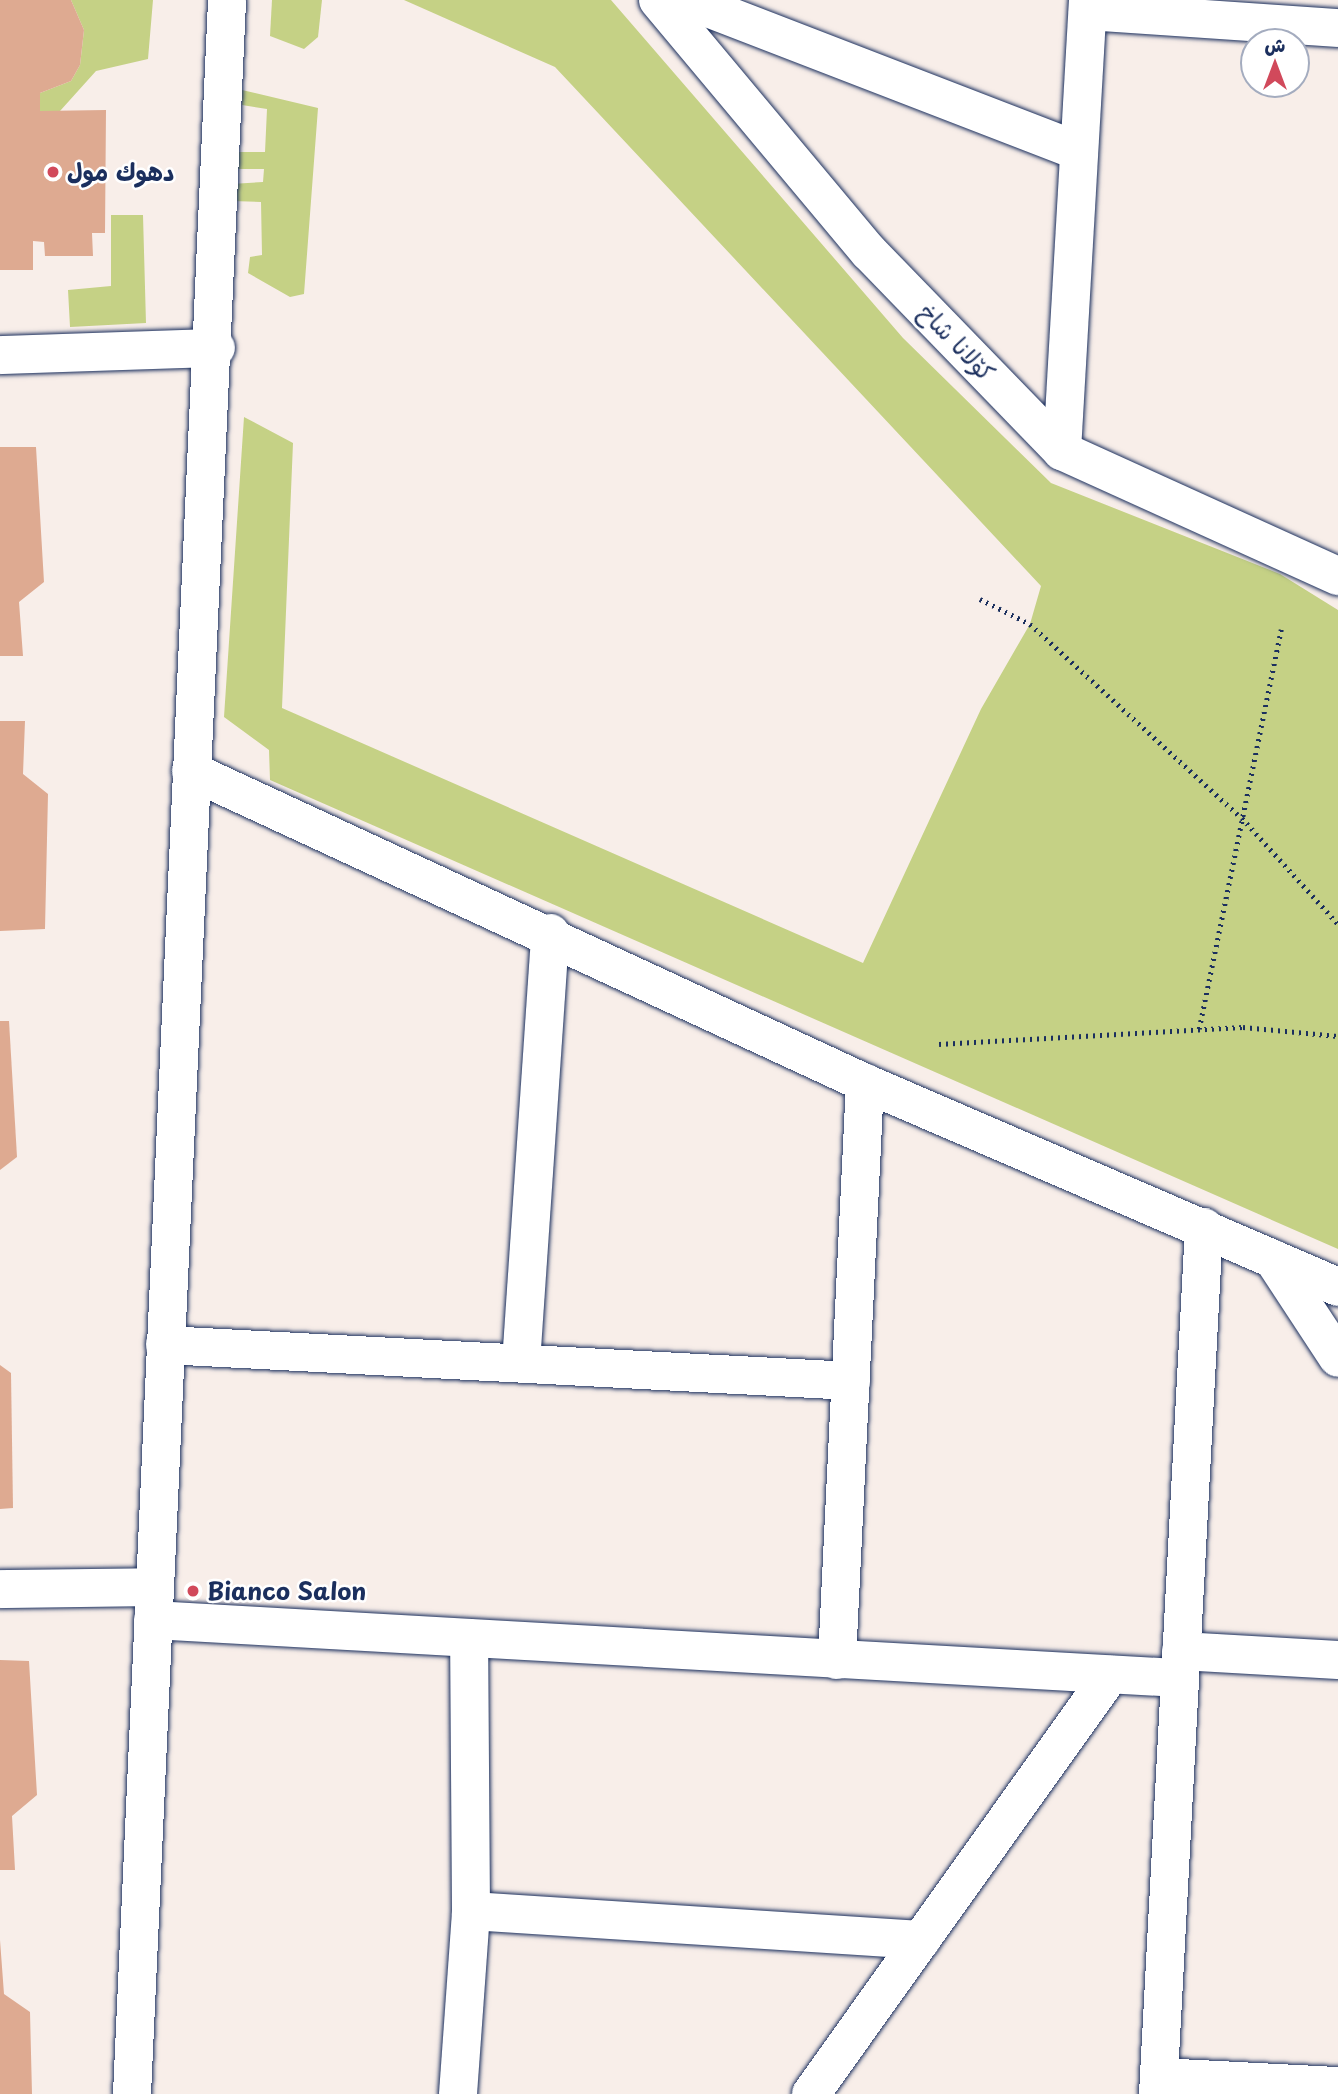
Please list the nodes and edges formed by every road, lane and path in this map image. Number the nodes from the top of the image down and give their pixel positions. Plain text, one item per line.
1 (227, 0) edge
2 (658, 0) edge
3 (687, 0) edge
4 (1088, 6) edge
5 (1338, 29) edge
6 (1079, 151) junction
7 (216, 348) junction
8 (0, 355) edge
9 (1062, 451) junction
10 (1338, 576) edge
11 (980, 599) dead end
12 (1281, 629) dead end
13 (191, 771) junction
14 (1242, 818) junction
15 (1338, 924) edge
16 (550, 933) junction
17 (1199, 1029) junction
18 (1338, 1036) edge
19 (939, 1044) dead end
20 (866, 1083) junction
21 (1204, 1227) junction
22 (1273, 1259) junction
23 (1338, 1287) edge
24 (165, 1345) junction
25 (1338, 1358) edge
26 (522, 1363) junction
27 (851, 1381) junction
28 (0, 1589) edge
29 (154, 1603) junction
30 (469, 1639) junction
31 (837, 1660) junction
32 (1338, 1660) edge
33 (1180, 1664) junction
34 (1111, 1675) junction
35 (471, 1911) junction
36 (921, 1940) junction
37 (1158, 2086) edge
38 (1338, 2086) edge
39 (817, 2090) edge
40 (132, 2094) edge
41 (458, 2094) edge

1 - 7 street
2 - 9 street, کۆلانا شاخ
3 - 6 street
4 - 5 street
4 - 6 street
6 - 9 street
7 - 8 street
7 - 13 street
9 - 10 street, کۆلانا شاخ
11 - 14 path
12 - 14 path
13 - 16 street
13 - 24 street
14 - 15 path
14 - 17 path
16 - 20 street
16 - 26 street
17 - 18 path
17 - 19 path
20 - 21 street
20 - 27 street
21 - 22 street
21 - 33 street
22 - 23 street
22 - 25 street
24 - 26 street
24 - 29 street
26 - 27 street
27 - 31 street
28 - 29 street
29 - 30 street
29 - 40 street
30 - 31 street
30 - 35 street
31 - 34 street
32 - 33 street
33 - 34 street
33 - 37 street
34 - 36 street
35 - 36 street
35 - 41 street
36 - 39 street
37 - 38 street

